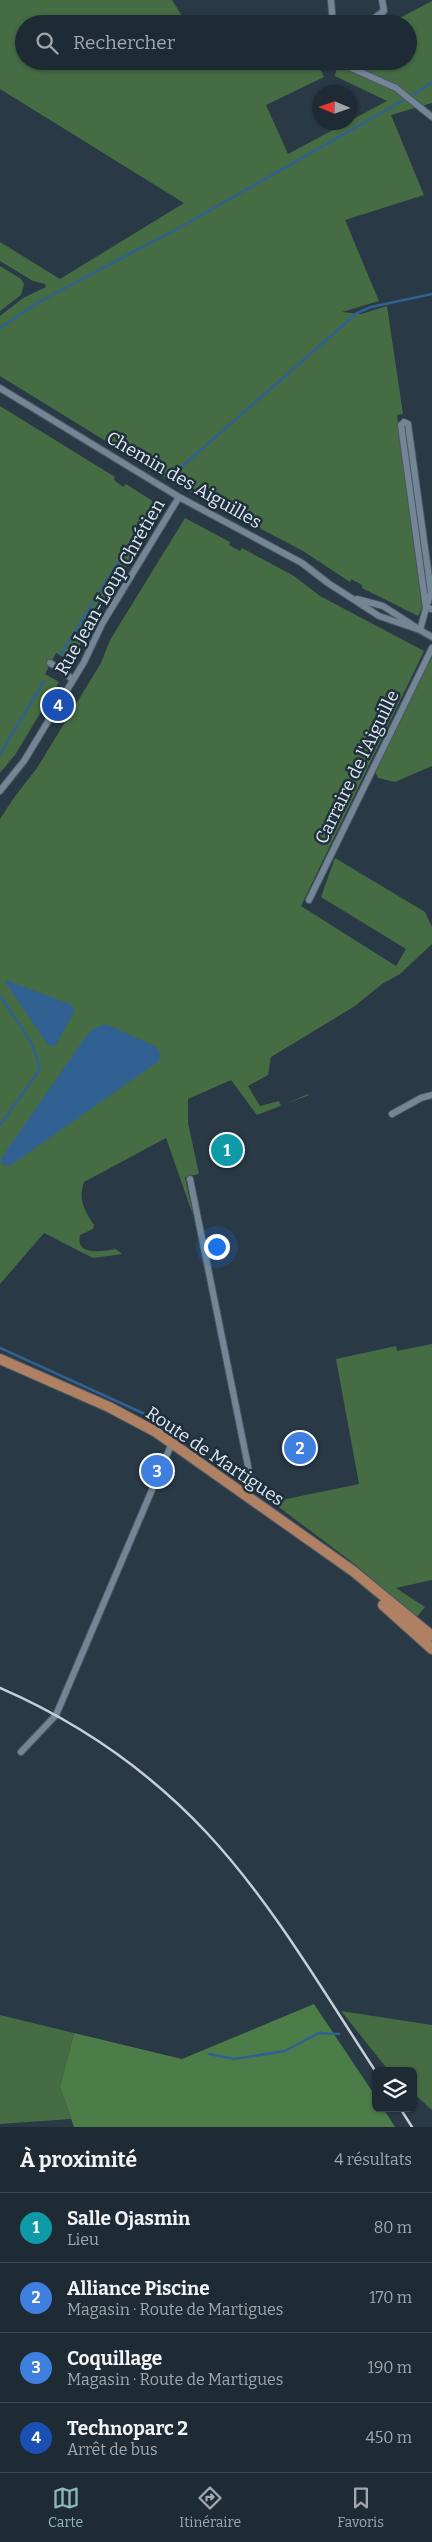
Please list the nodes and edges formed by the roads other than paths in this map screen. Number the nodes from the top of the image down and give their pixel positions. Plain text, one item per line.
1 (331, 0) edge
2 (382, 0) edge
3 (332, 15) edge
4 (378, 15) edge
5 (356, 70) edge
6 (432, 117) edge
7 (0, 388) edge
8 (179, 497) junction
9 (353, 598) junction
10 (429, 608) edge
11 (420, 630) junction
12 (432, 638) edge
13 (432, 648) edge
14 (50, 663) dead end
15 (73, 680) junction
16 (0, 790) edge
17 (309, 900) dead end
18 (432, 1095) edge
19 (392, 1114) dead end
20 (190, 1179) dead end
21 (0, 1359) edge
22 (172, 1443) junction
23 (247, 1496) junction
24 (300, 1535) junction
25 (432, 1636) edge
26 (432, 1649) edge
27 (21, 1752) dead end

1 - 3 street
2 - 4 street
5 - 6 street
7 - 8 street, Chemin des Aiguilles
8 - 9 street, Chemin des Aiguilles
8 - 15 street, Rue Jean-Loup Chrétien
9 - 11 street, Chemin des Aiguilles
9 - 11 street, Chemin des Aiguilles
10 - 10 street
10 - 11 street
11 - 12 street
13 - 17 street, Carraire de l'Aiguille
14 - 15 street
15 - 16 street, Rue Jean-Loup Chrétien
18 - 19 street
20 - 23 street
21 - 22 main road, Route de Martigues
22 - 23 main road, Route de Martigues
22 - 27 street
23 - 24 main road, Route de Martigues
24 - 25 main road, Route de Martigues
24 - 26 main road, Route de Martigues

